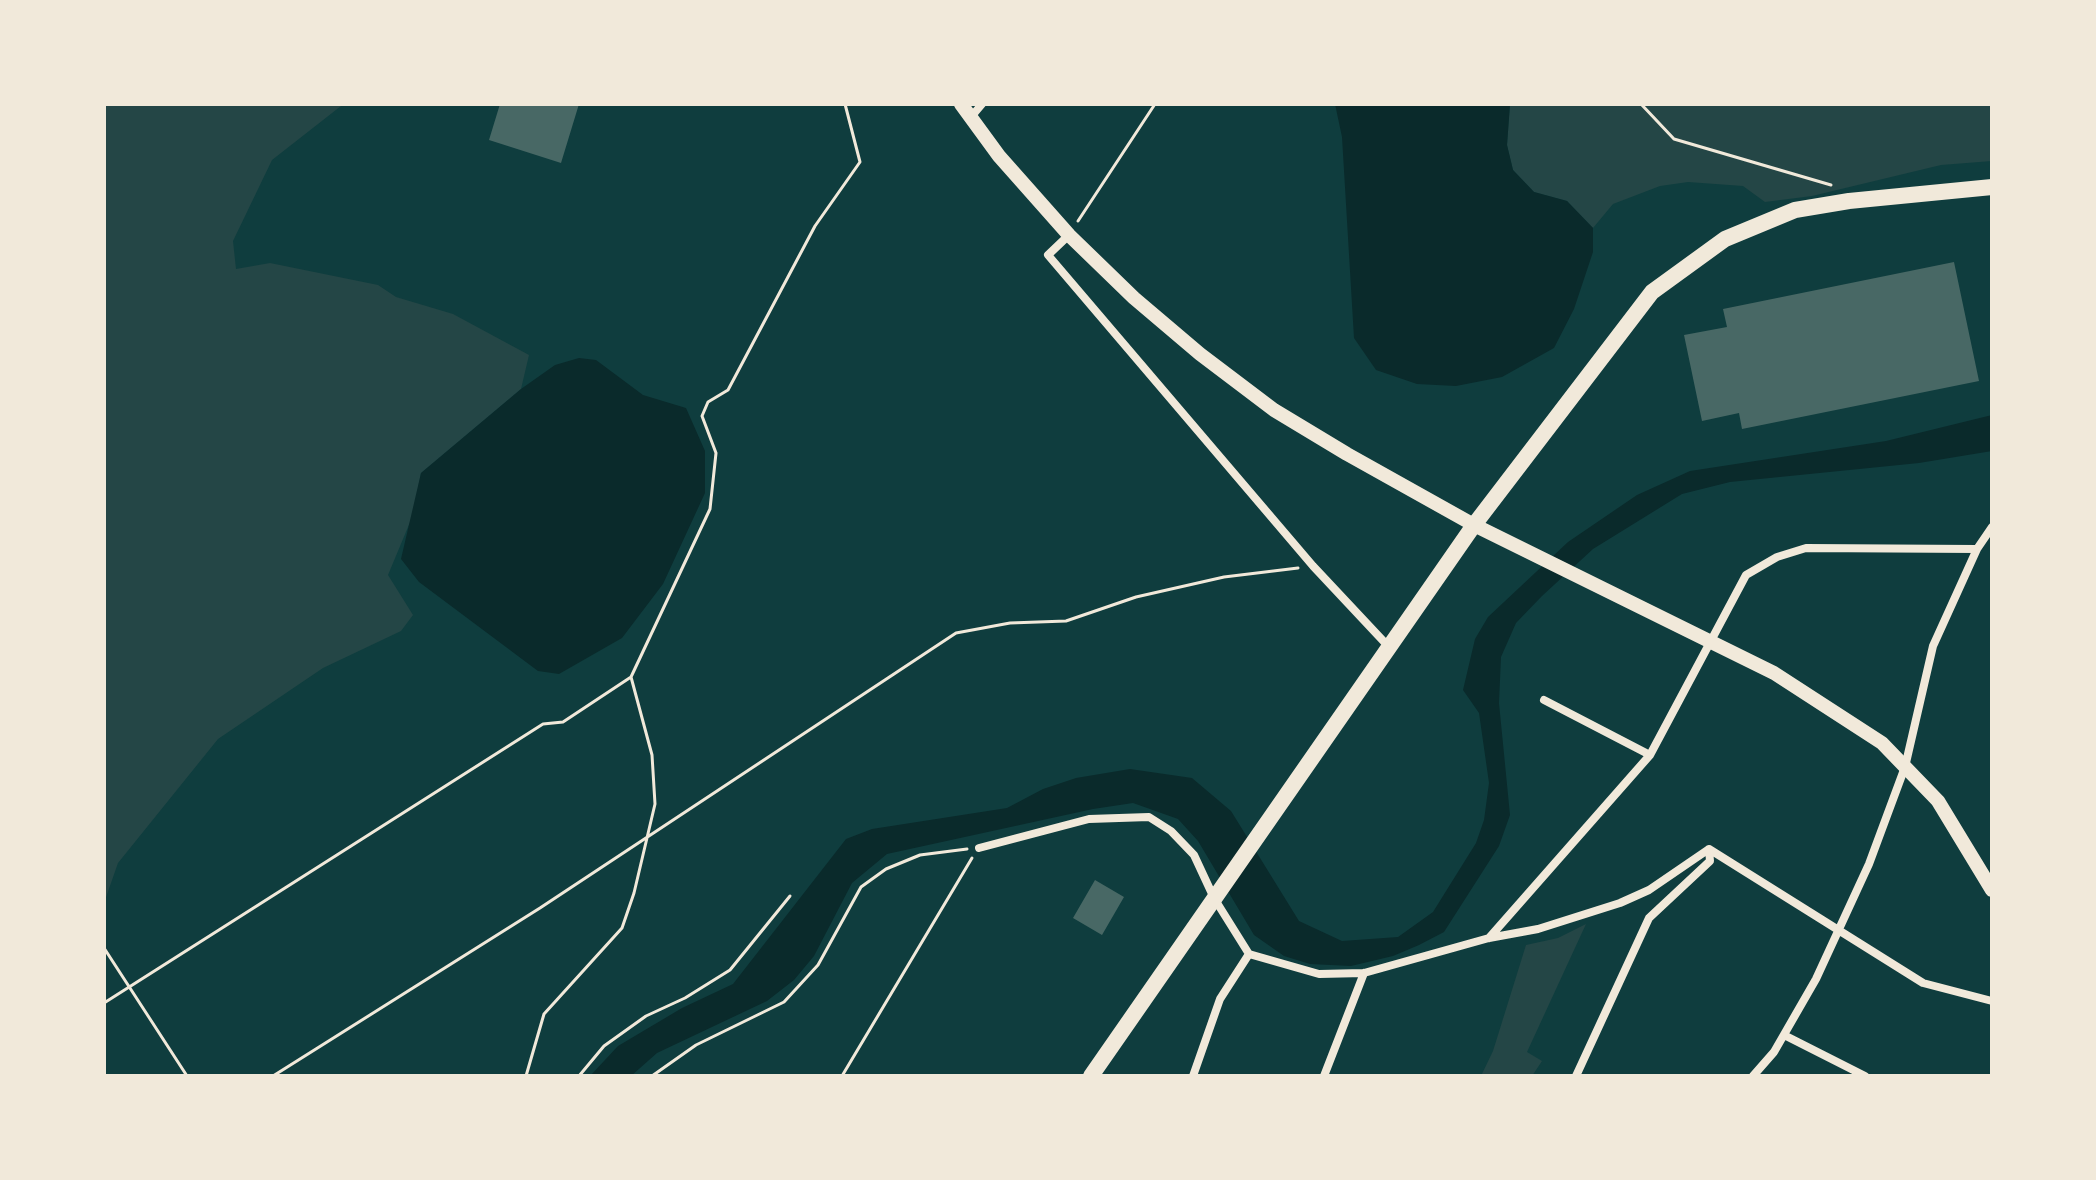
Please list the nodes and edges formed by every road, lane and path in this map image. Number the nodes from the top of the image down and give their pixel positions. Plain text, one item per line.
1 (845, 104) edge
2 (961, 104) edge
3 (982, 104) edge
4 (1155, 104) edge
5 (1641, 104) edge
6 (971, 117) junction
7 (1992, 187) edge
8 (1849, 201) junction
9 (1069, 235) junction
10 (1474, 525) junction
11 (1992, 527) edge
12 (1977, 549) junction
13 (1313, 566) junction
14 (1711, 642) junction
15 (1388, 646) junction
16 (631, 677) junction
17 (1544, 700) dead end
18 (1650, 755) junction
19 (1905, 767) junction
20 (648, 835) junction
21 (979, 848) junction
22 (1709, 849) junction
23 (1992, 890) edge
24 (1217, 894) junction
25 (790, 896) dead end
26 (1839, 928) junction
27 (1489, 938) junction
28 (104, 948) edge
29 (1249, 954) junction
30 (1364, 973) junction
31 (129, 986) junction
32 (1992, 1001) edge
33 (104, 1003) edge
34 (1784, 1035) junction
35 (187, 1076) edge
36 (273, 1076) edge
37 (526, 1076) edge
38 (579, 1076) edge
39 (652, 1076) edge
40 (842, 1076) edge
41 (1091, 1076) edge
42 (1193, 1076) edge
43 (1324, 1076) edge
44 (1576, 1076) edge
45 (1753, 1076) edge
46 (1865, 1076) edge

1 - 16 path
2 - 6 main road
3 - 6 street
4 - 9 path
5 - 8 path
6 - 9 main road
7 - 8 main road
8 - 10 main road
9 - 10 main road
9 - 13 street
10 - 14 main road
10 - 15 main road
11 - 12 street
12 - 14 street
12 - 19 street
13 - 15 street
13 - 20 path
14 - 18 street
14 - 19 main road
15 - 24 main road
16 - 20 path
16 - 31 path
17 - 18 street
18 - 27 street
19 - 23 main road
19 - 26 street
20 - 36 path
20 - 37 path
21 - 24 street
21 - 39 path
21 - 40 path
22 - 26 street
22 - 27 street
22 - 44 street
24 - 29 street
24 - 41 main road
25 - 38 path
26 - 32 street
26 - 34 street
27 - 30 street
28 - 31 path
29 - 30 street
29 - 42 street
30 - 43 street
31 - 33 path
31 - 35 path
34 - 45 street
34 - 46 street

